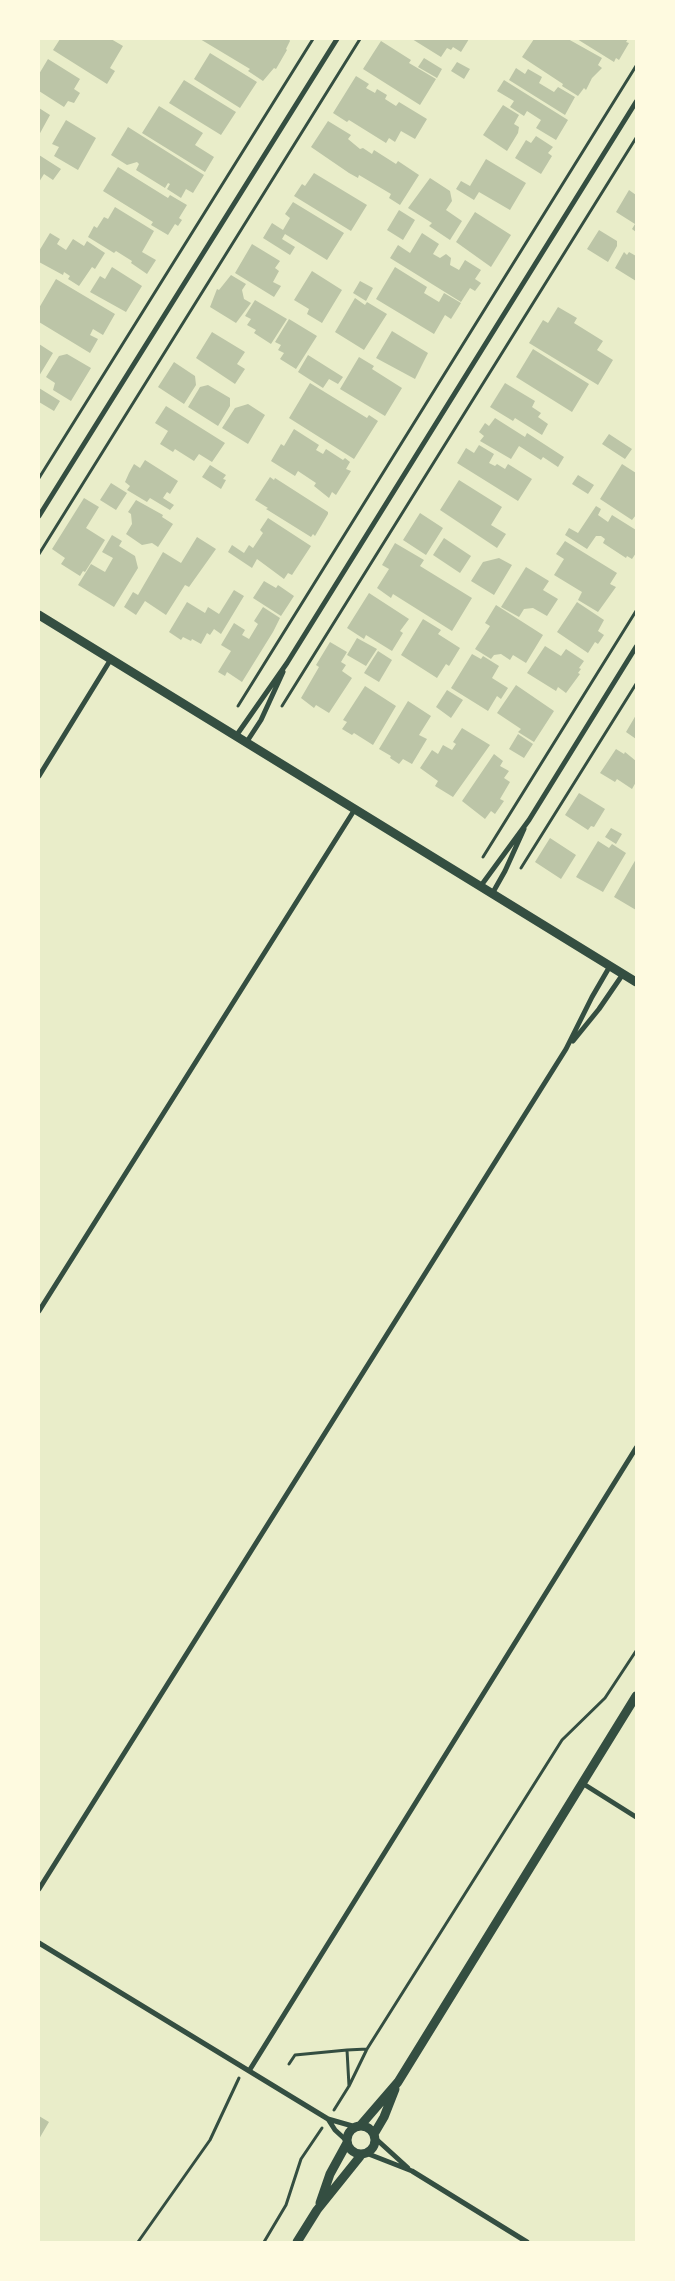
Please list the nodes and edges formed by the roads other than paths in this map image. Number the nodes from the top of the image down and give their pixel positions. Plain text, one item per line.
1 (337, 39) edge
2 (636, 102) edge
3 (46, 506) junction
4 (39, 516) edge
5 (39, 521) edge
6 (39, 615) edge
7 (636, 647) edge
8 (112, 659) junction
9 (287, 663) junction
10 (236, 736) junction
11 (246, 743) junction
12 (39, 776) edge
13 (354, 810) junction
14 (529, 820) junction
15 (480, 887) junction
16 (492, 894) junction
17 (610, 966) junction
18 (623, 974) junction
19 (636, 982) edge
20 (566, 1049) junction
21 (39, 1311) edge
22 (636, 1448) edge
23 (636, 1696) edge
24 (582, 1784) junction
25 (636, 1817) edge
26 (39, 1889) edge
27 (39, 1943) edge
28 (249, 2071) junction
29 (398, 2082) junction
30 (328, 2119) junction
31 (358, 2126) junction
32 (375, 2136) junction
33 (347, 2142) junction
34 (364, 2153) junction
35 (412, 2172) junction
36 (317, 2210) junction
37 (297, 2242) edge
38 (527, 2242) edge

1 - 3 street
2 - 9 street
3 - 4 street
3 - 5 street
6 - 8 street
7 - 14 street
8 - 10 street
8 - 12 street
9 - 10 street
9 - 11 street
10 - 11 street
11 - 13 street
13 - 15 street
13 - 21 street
14 - 15 street
14 - 16 street
15 - 16 street
16 - 17 street
17 - 18 street
17 - 20 street
18 - 19 street
18 - 20 street
20 - 26 street
22 - 28 street
23 - 24 street
24 - 25 street
24 - 29 street
27 - 28 street
28 - 30 street
29 - 31 street
29 - 32 street
30 - 31 street
30 - 33 street
31 - 32 street
31 - 33 street
32 - 34 street
32 - 35 street
33 - 34 street
33 - 36 street
34 - 35 street
34 - 36 street
35 - 38 street
36 - 37 street

